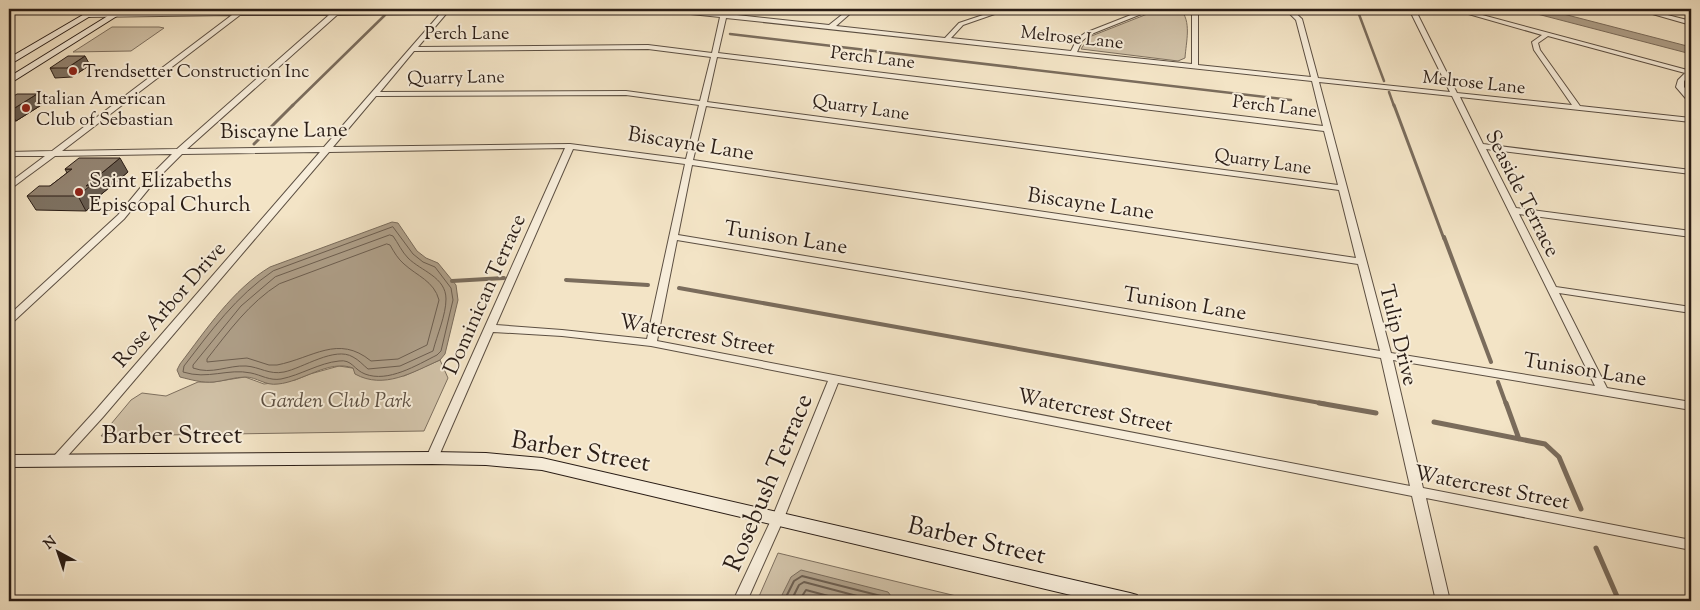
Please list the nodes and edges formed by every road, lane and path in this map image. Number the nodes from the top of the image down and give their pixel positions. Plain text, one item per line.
1 (21, 9) edge
2 (98, 9) edge
3 (124, 9) edge
4 (639, 9) edge
5 (858, 9) edge
6 (1006, 9) edge
7 (1151, 9) edge
8 (1190, 9) edge
9 (1288, 9) edge
10 (1414, 9) edge
11 (1454, 9) edge
12 (1638, 9) edge
13 (445, 10) edge
14 (545, 10) edge
15 (242, 11) edge
16 (337, 11) edge
17 (727, 12) edge
18 (9, 15) edge
19 (88, 15) junction
20 (114, 15) junction
21 (1691, 23) edge
22 (832, 26) junction
23 (1546, 34) junction
24 (948, 38) junction
25 (412, 49) junction
26 (1074, 52) junction
27 (714, 54) junction
28 (9, 62) edge
29 (1195, 65) junction
30 (1690, 73) edge
31 (1314, 79) junction
32 (9, 81) edge
33 (374, 94) junction
34 (1454, 95) junction
35 (1691, 99) edge
36 (703, 103) junction
37 (1578, 108) junction
38 (1691, 120) edge
39 (1328, 129) junction
40 (570, 146) junction
41 (1480, 146) junction
42 (328, 149) junction
43 (181, 150) junction
44 (54, 153) junction
45 (9, 154) edge
46 (689, 162) junction
47 (1691, 172) edge
48 (9, 187) edge
49 (1343, 188) junction
50 (1512, 210) junction
51 (1691, 234) edge
52 (673, 237) junction
53 (1361, 262) junction
54 (1551, 289) junction
55 (1691, 310) edge
56 (9, 320) edge
57 (489, 328) junction
58 (650, 344) junction
59 (1386, 356) junction
60 (834, 380) junction
61 (1602, 391) junction
62 (1691, 406) edge
63 (432, 458) junction
64 (58, 459) junction
65 (9, 461) edge
66 (1416, 492) junction
67 (778, 518) junction
68 (1691, 545) edge
69 (740, 601) edge
70 (1130, 601) edge
71 (1443, 601) edge

1 - 18 street
2 - 19 street
3 - 20 street
4 - 14 street, Melrose Lane
4 - 17 street, Melrose Lane
5 - 22 street
6 - 24 street
7 - 26 street
8 - 29 street
9 - 31 street, Tulip Drive
10 - 34 street, Seaside Terrace
11 - 23 street
12 - 21 street
13 - 14 street, Melrose Lane
13 - 16 street, Melrose Lane
13 - 25 street, Rose Arbor Drive
15 - 16 street, Melrose Lane
15 - 20 street, Melrose Lane
15 - 44 street
16 - 43 street
17 - 22 street, Melrose Lane
17 - 27 street
19 - 20 street, Melrose Lane
19 - 28 street
20 - 32 street
22 - 24 street, Melrose Lane
23 - 30 street
23 - 37 street
24 - 26 street, Melrose Lane
25 - 27 street, Perch Lane
25 - 33 street, Rose Arbor Drive
26 - 29 street, Melrose Lane
27 - 36 street
27 - 39 street, Perch Lane
29 - 31 street, Melrose Lane
30 - 35 street
31 - 34 street, Melrose Lane
31 - 39 street, Tulip Drive
33 - 36 street, Quarry Lane
33 - 42 street, Rose Arbor Drive
34 - 37 street, Melrose Lane
34 - 41 street, Seaside Terrace
36 - 46 street
36 - 49 street, Quarry Lane
37 - 38 street, Melrose Lane
39 - 49 street, Tulip Drive
40 - 42 street, Biscayne Lane
40 - 46 street, Biscayne Lane
40 - 57 street, Dominican Terrace
41 - 47 street
41 - 50 street, Seaside Terrace
42 - 43 street, Biscayne Lane
42 - 64 street, Rose Arbor Drive
43 - 44 street, Biscayne Lane
43 - 56 street
44 - 45 street, Biscayne Lane
44 - 48 street
46 - 52 street
46 - 53 street, Biscayne Lane
49 - 53 street, Tulip Drive
50 - 51 street
50 - 54 street, Seaside Terrace
52 - 58 street
52 - 59 street, Tunison Lane
53 - 59 street, Tulip Drive
54 - 55 street
54 - 61 street, Seaside Terrace
57 - 58 street, Watercrest Street
57 - 63 street, Dominican Terrace
58 - 60 street, Watercrest Street
59 - 61 street, Tunison Lane
59 - 66 street, Tulip Drive
60 - 66 street, Watercrest Street
60 - 67 street, Rosebush Terrace
61 - 62 street, Tunison Lane
63 - 64 street, Barber Street
63 - 67 street, Barber Street
64 - 65 street, Barber Street
66 - 68 street, Watercrest Street
66 - 71 street, Tulip Drive
67 - 69 street, Rosebush Terrace
67 - 70 street, Barber Street

